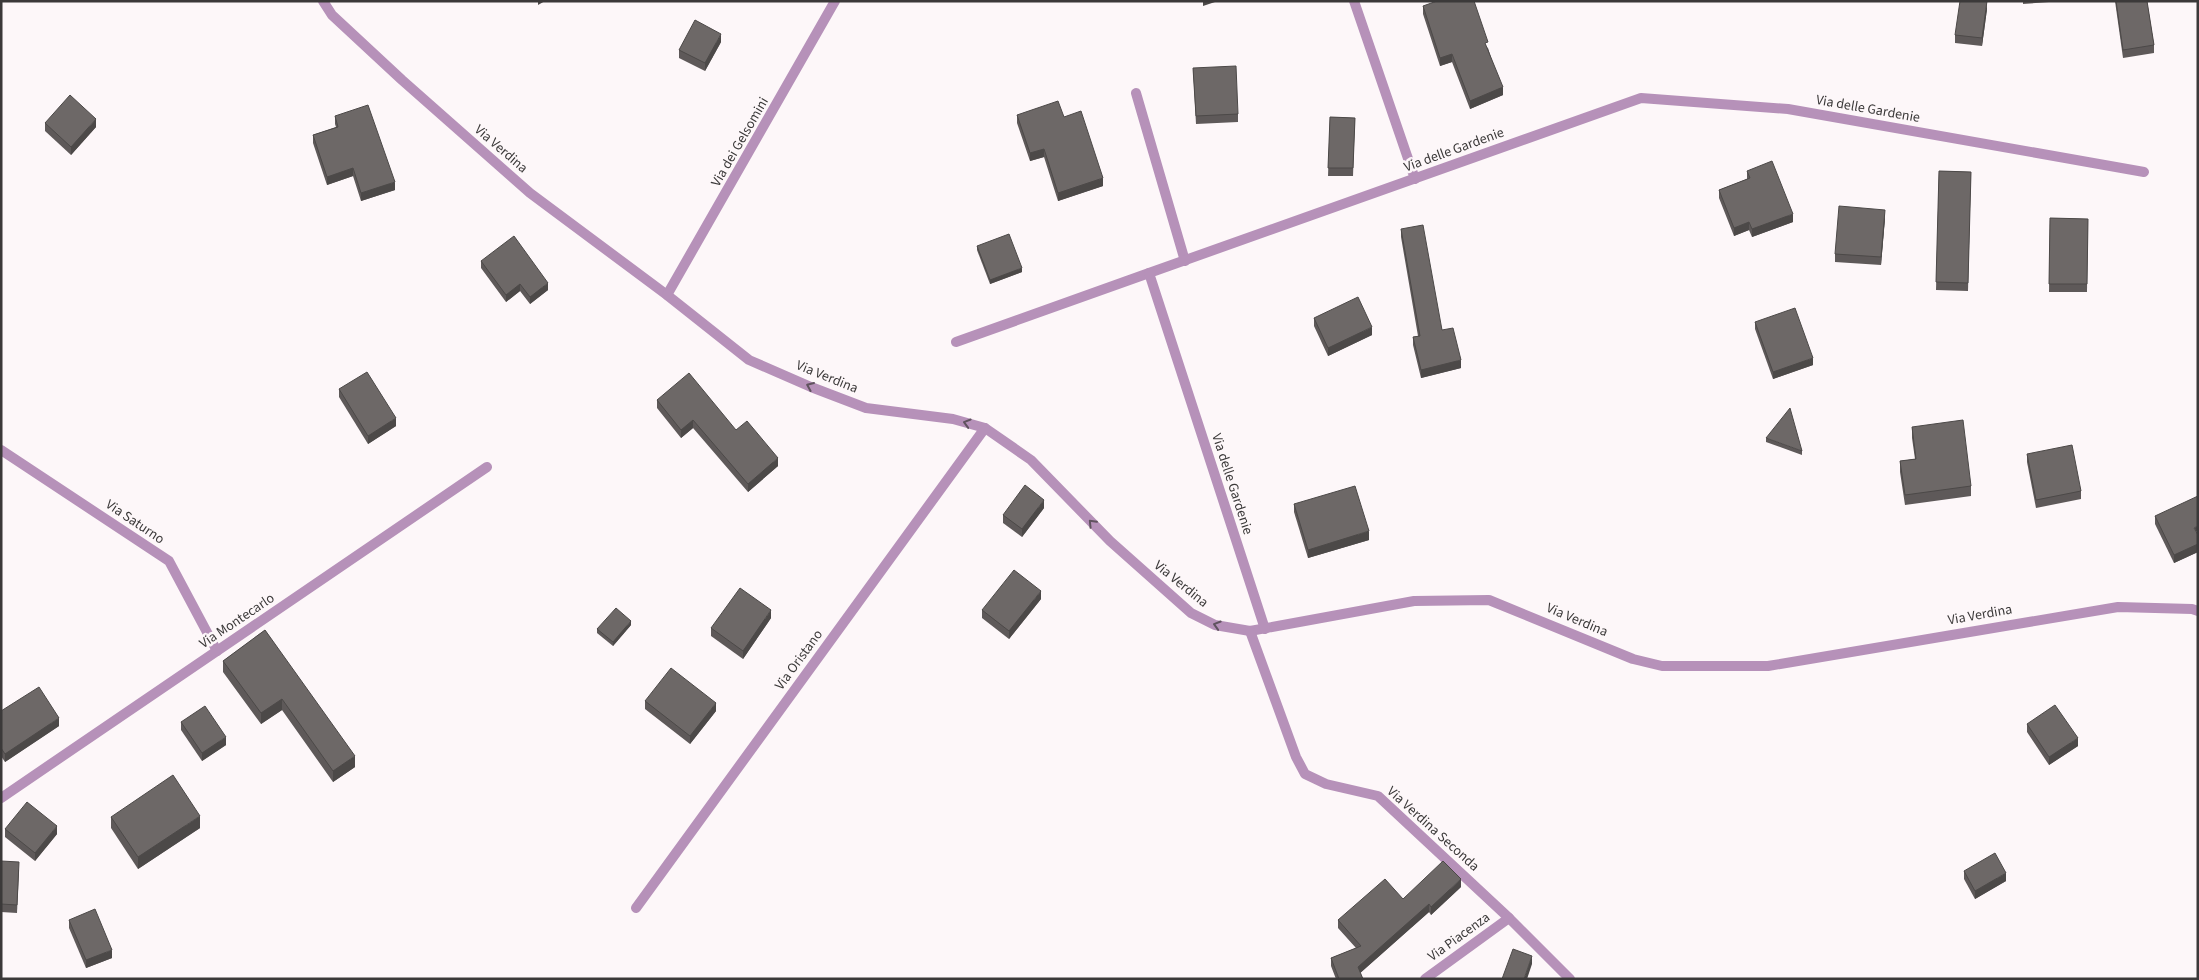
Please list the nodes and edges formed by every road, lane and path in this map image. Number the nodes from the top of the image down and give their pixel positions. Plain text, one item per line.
1 (322, 1) edge
2 (835, 1) edge
3 (1354, 1) edge
4 (1136, 93) dead end
5 (2144, 172) dead end
6 (1415, 179) junction
7 (1185, 261) junction
8 (1149, 273) junction
9 (667, 295) junction
10 (956, 342) dead end
11 (985, 428) junction
12 (1, 450) edge
13 (487, 467) dead end
14 (2198, 611) edge
15 (1264, 629) junction
16 (1250, 632) junction
17 (217, 651) junction
18 (1, 798) edge
19 (636, 908) dead end
20 (1509, 918) junction
21 (1425, 979) edge
22 (1570, 979) edge

1 - 9 street, Via Verdina
2 - 9 street, Via dei Gelsomini
3 - 6 street
4 - 7 street
5 - 6 street, Via delle Gardenie
6 - 7 street, Via delle Gardenie
7 - 8 street, Via delle Gardenie
8 - 10 street
8 - 15 street, Via delle Gardenie
11 -> 9 street, Via Verdina
16 -> 11 street, Via Verdina
11 - 19 street, Via Oristano
12 - 17 street, Via Saturno
13 - 17 street, Via Montecarlo
14 - 15 street, Via Verdina
15 - 16 street, Via Verdina
16 - 20 street, Via Verdina Seconda
17 - 18 street, Via Montecarlo
20 - 21 street, Via Piacenza
20 - 22 street, Via Verdina Seconda

